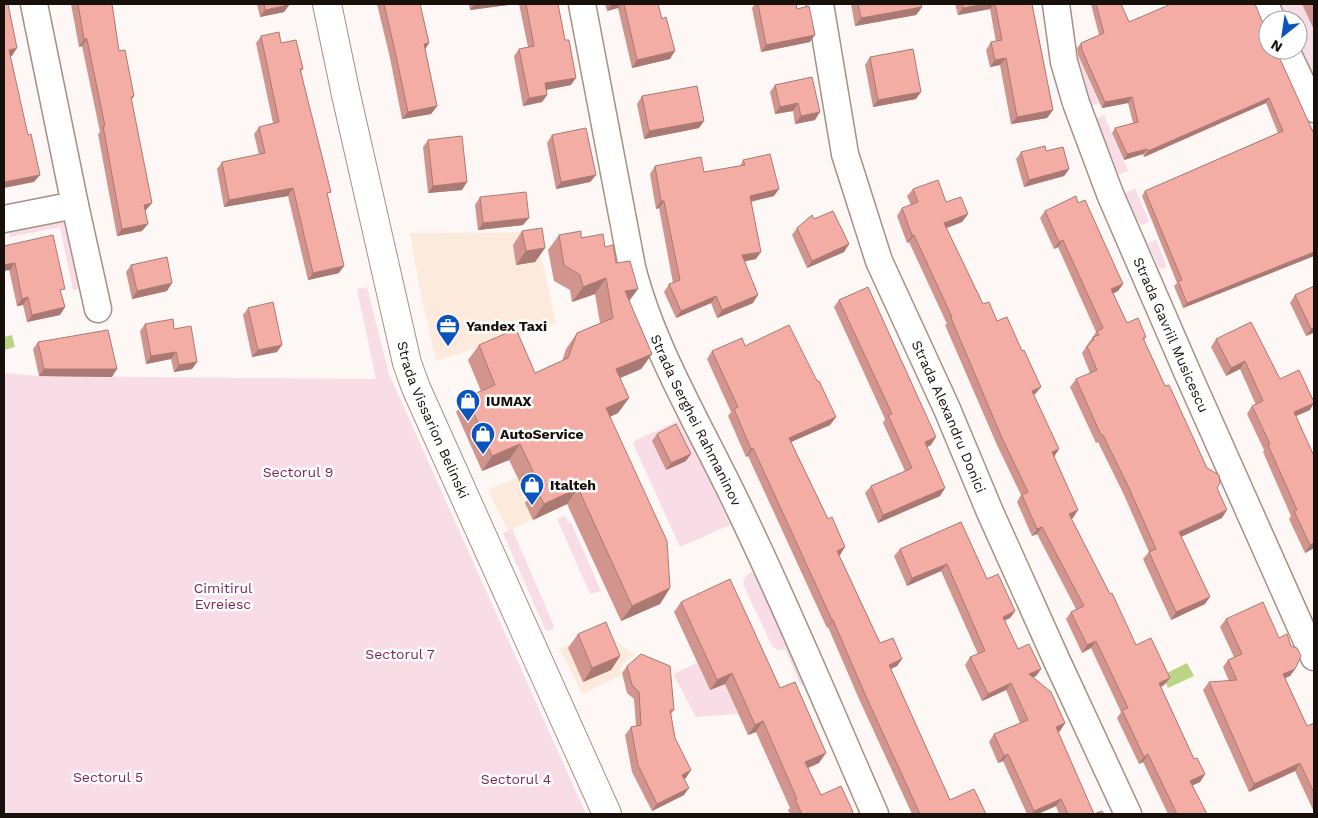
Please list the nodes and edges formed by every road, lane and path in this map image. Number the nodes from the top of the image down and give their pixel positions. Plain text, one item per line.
1 (34, 4) edge
2 (327, 4) edge
3 (582, 4) edge
4 (820, 4) edge
5 (1056, 4) edge
6 (1291, 60) edge
7 (1314, 109) edge
8 (75, 205) junction
9 (4, 219) edge
10 (98, 309) dead end
11 (1314, 657) edge
12 (607, 814) edge
13 (875, 814) edge
14 (1128, 814) edge

1 - 8 street
2 - 12 main road, Strada Vissarion Belinski
3 - 13 street, Strada Serghei Rahmaninov
4 - 14 street, Strada Alexandru Donici
5 - 11 street, Strada Gavriil Musicescu
6 - 7 street
8 - 9 street
8 - 10 street

